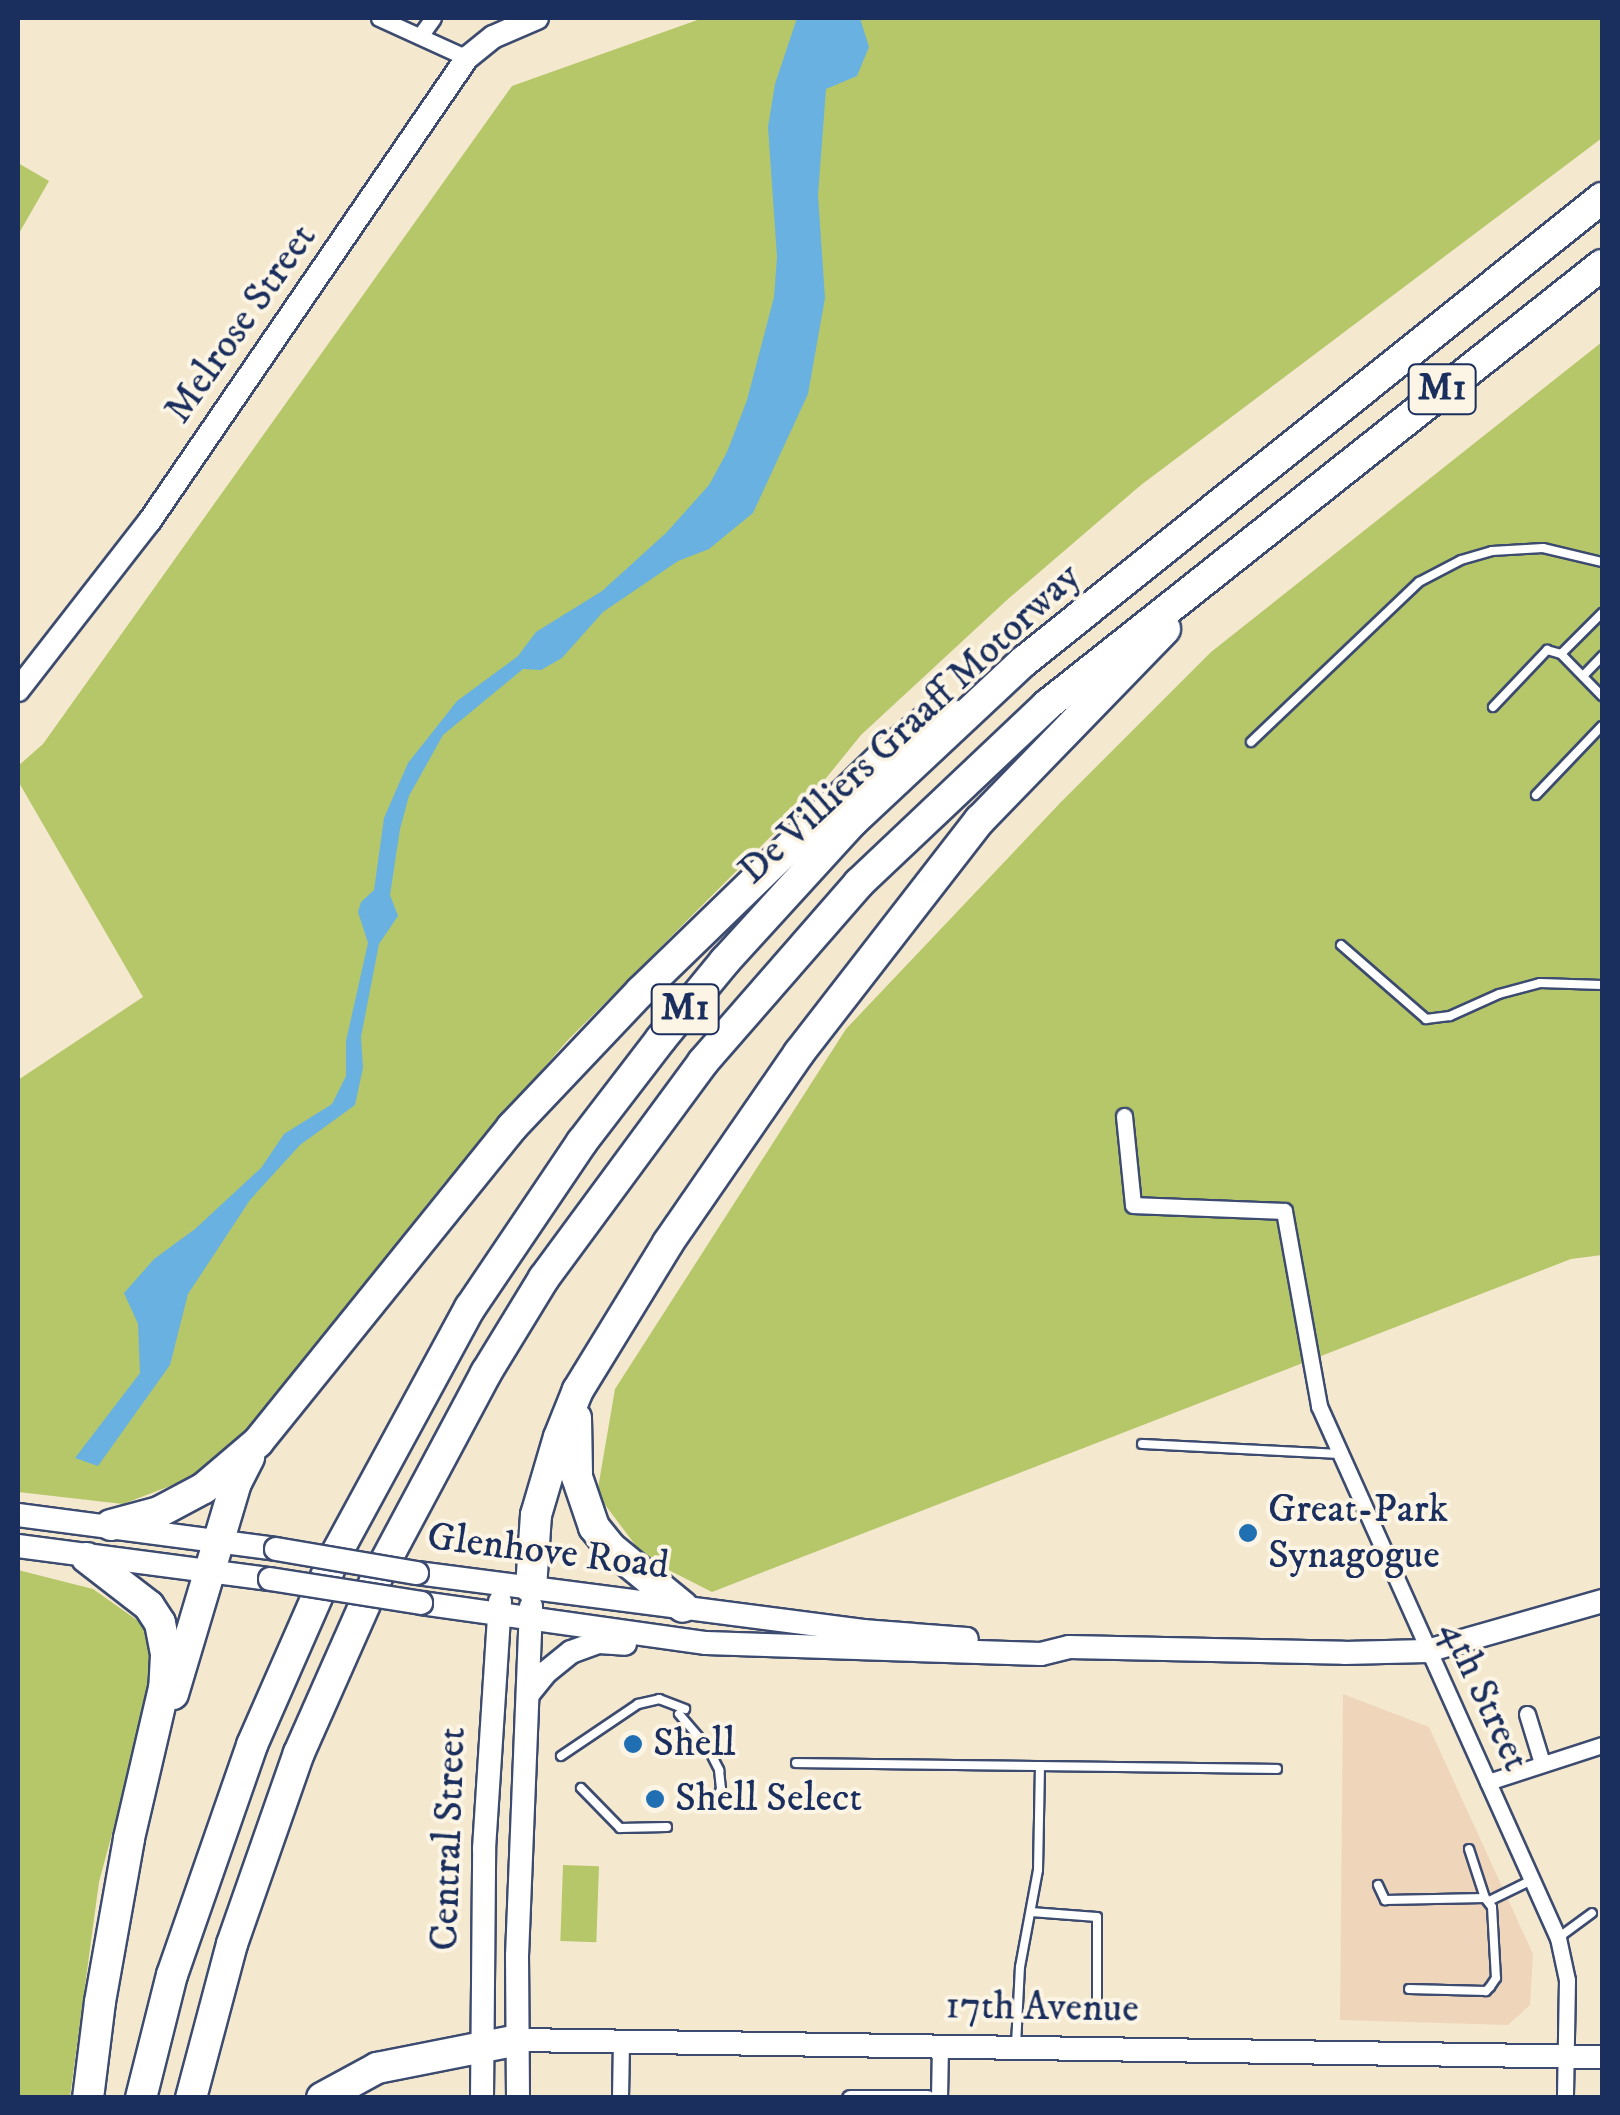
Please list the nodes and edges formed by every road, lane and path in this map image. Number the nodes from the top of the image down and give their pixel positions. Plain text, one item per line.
1 (379, 18) edge
2 (433, 18) edge
3 (537, 18) edge
4 (420, 36) junction
5 (467, 58) junction
6 (1602, 198) edge
7 (1602, 265) edge
8 (1282, 516) junction
9 (1602, 562) edge
10 (1602, 614) edge
11 (1560, 654) junction
12 (1602, 656) edge
13 (1584, 676) junction
14 (18, 690) edge
15 (1602, 696) edge
16 (1493, 708) dead end
17 (965, 715) junction
18 (1602, 726) edge
19 (1252, 742) dead end
20 (1536, 795) dead end
21 (1341, 945) dead end
22 (1602, 985) edge
23 (1124, 1116) dead end
24 (578, 1390) junction
25 (258, 1442) junction
26 (1142, 1444) dead end
27 (1341, 1454) junction
28 (18, 1515) edge
29 (98, 1523) junction
30 (220, 1540) junction
31 (18, 1546) edge
32 (83, 1558) junction
33 (211, 1573) junction
34 (522, 1597) junction
35 (1602, 1601) edge
36 (682, 1607) junction
37 (498, 1612) junction
38 (663, 1638) junction
39 (1069, 1647) junction
40 (1427, 1651) junction
41 (529, 1693) junction
42 (1528, 1714) dead end
43 (1602, 1745) edge
44 (561, 1756) dead end
45 (149, 1762) junction
46 (796, 1763) dead end
47 (1542, 1763) junction
48 (1040, 1766) junction
49 (1278, 1769) dead end
50 (1488, 1782) junction
51 (581, 1788) dead end
52 (716, 1799) dead end
53 (667, 1827) dead end
54 (1468, 1849) dead end
55 (1532, 1880) junction
56 (1378, 1886) dead end
57 (1487, 1899) junction
58 (1031, 1912) junction
59 (1592, 1913) dead end
60 (1558, 1938) junction
61 (1410, 1990) dead end
62 (1097, 2011) dead end
63 (518, 2040) junction
64 (621, 2040) junction
65 (940, 2044) junction
66 (1016, 2045) junction
67 (481, 2047) junction
68 (1565, 2057) junction
69 (1602, 2057) edge
70 (88, 2098) edge
71 (140, 2098) edge
72 (191, 2098) edge
73 (322, 2098) edge
74 (482, 2098) edge
75 (518, 2098) edge
76 (620, 2098) edge
77 (850, 2098) edge
78 (927, 2098) edge
79 (938, 2098) edge
80 (1564, 2098) edge

1 - 4 street
2 - 4 street
3 - 5 main road, Melrose Street
4 - 5 street
5 - 14 main road, Melrose Street
6 - 17 highway, De Villiers Graaff Motorway / M1
7 - 8 highway, M1
8 - 24 highway
8 - 72 highway, M1
9 - 19 lane
10 - 11 lane
11 - 13 lane
11 - 16 lane
12 - 13 lane
13 - 15 lane
17 - 25 highway
17 - 71 highway, De Villiers Graaff Motorway / M1
18 - 20 lane
21 - 22 lane
23 - 27 street, 4th Street
24 - 34 highway
24 - 36 highway
25 - 29 highway
25 - 30 highway
26 - 27 lane
27 - 40 street, 4th Street
28 - 29 main road, Glenhove Road
29 - 30 main road, Glenhove Road
30 - 33 highway
30 - 34 main road, Glenhove Road, bridge
31 - 32 main road, Glenhove Road
32 - 33 main road, Glenhove Road
32 - 45 highway
33 - 37 main road, Glenhove Road, bridge
33 - 45 highway
34 - 36 main road, Glenhove Road
34 - 37 main road, Glenhove Road
34 - 37 main road, Central Street
34 - 38 main road, Glenhove Road
34 - 41 main road, Central Street
35 - 40 main road, Glenhove Road
36 - 39 main road, Glenhove Road
37 - 67 main road, Central Street
38 - 39 main road, Glenhove Road
38 - 41 main road
39 - 40 main road, Glenhove Road
40 - 50 street, 4th Street
41 - 63 main road, Central Street
42 - 47 street
43 - 47 street
44 - 52 lane
45 - 70 highway
46 - 48 lane
47 - 50 street
48 - 49 lane
48 - 58 lane
50 - 55 street, 4th Street
51 - 53 lane
54 - 57 lane
55 - 57 lane
55 - 60 street, 4th Street
56 - 57 lane
57 - 61 lane
58 - 62 lane
58 - 66 lane
59 - 60 lane
60 - 68 street, 4th Street
63 - 64 main road, 17th Avenue
63 - 67 highway
63 - 75 main road, Central Street
64 - 65 main road, 17th Avenue
64 - 76 street
65 - 66 main road, 17th Avenue
65 - 79 street
66 - 68 main road, 17th Avenue
67 - 73 highway
67 - 74 main road, Central Street
68 - 69 main road, 17th Avenue
68 - 80 street, 4th Street
77 - 78 street

